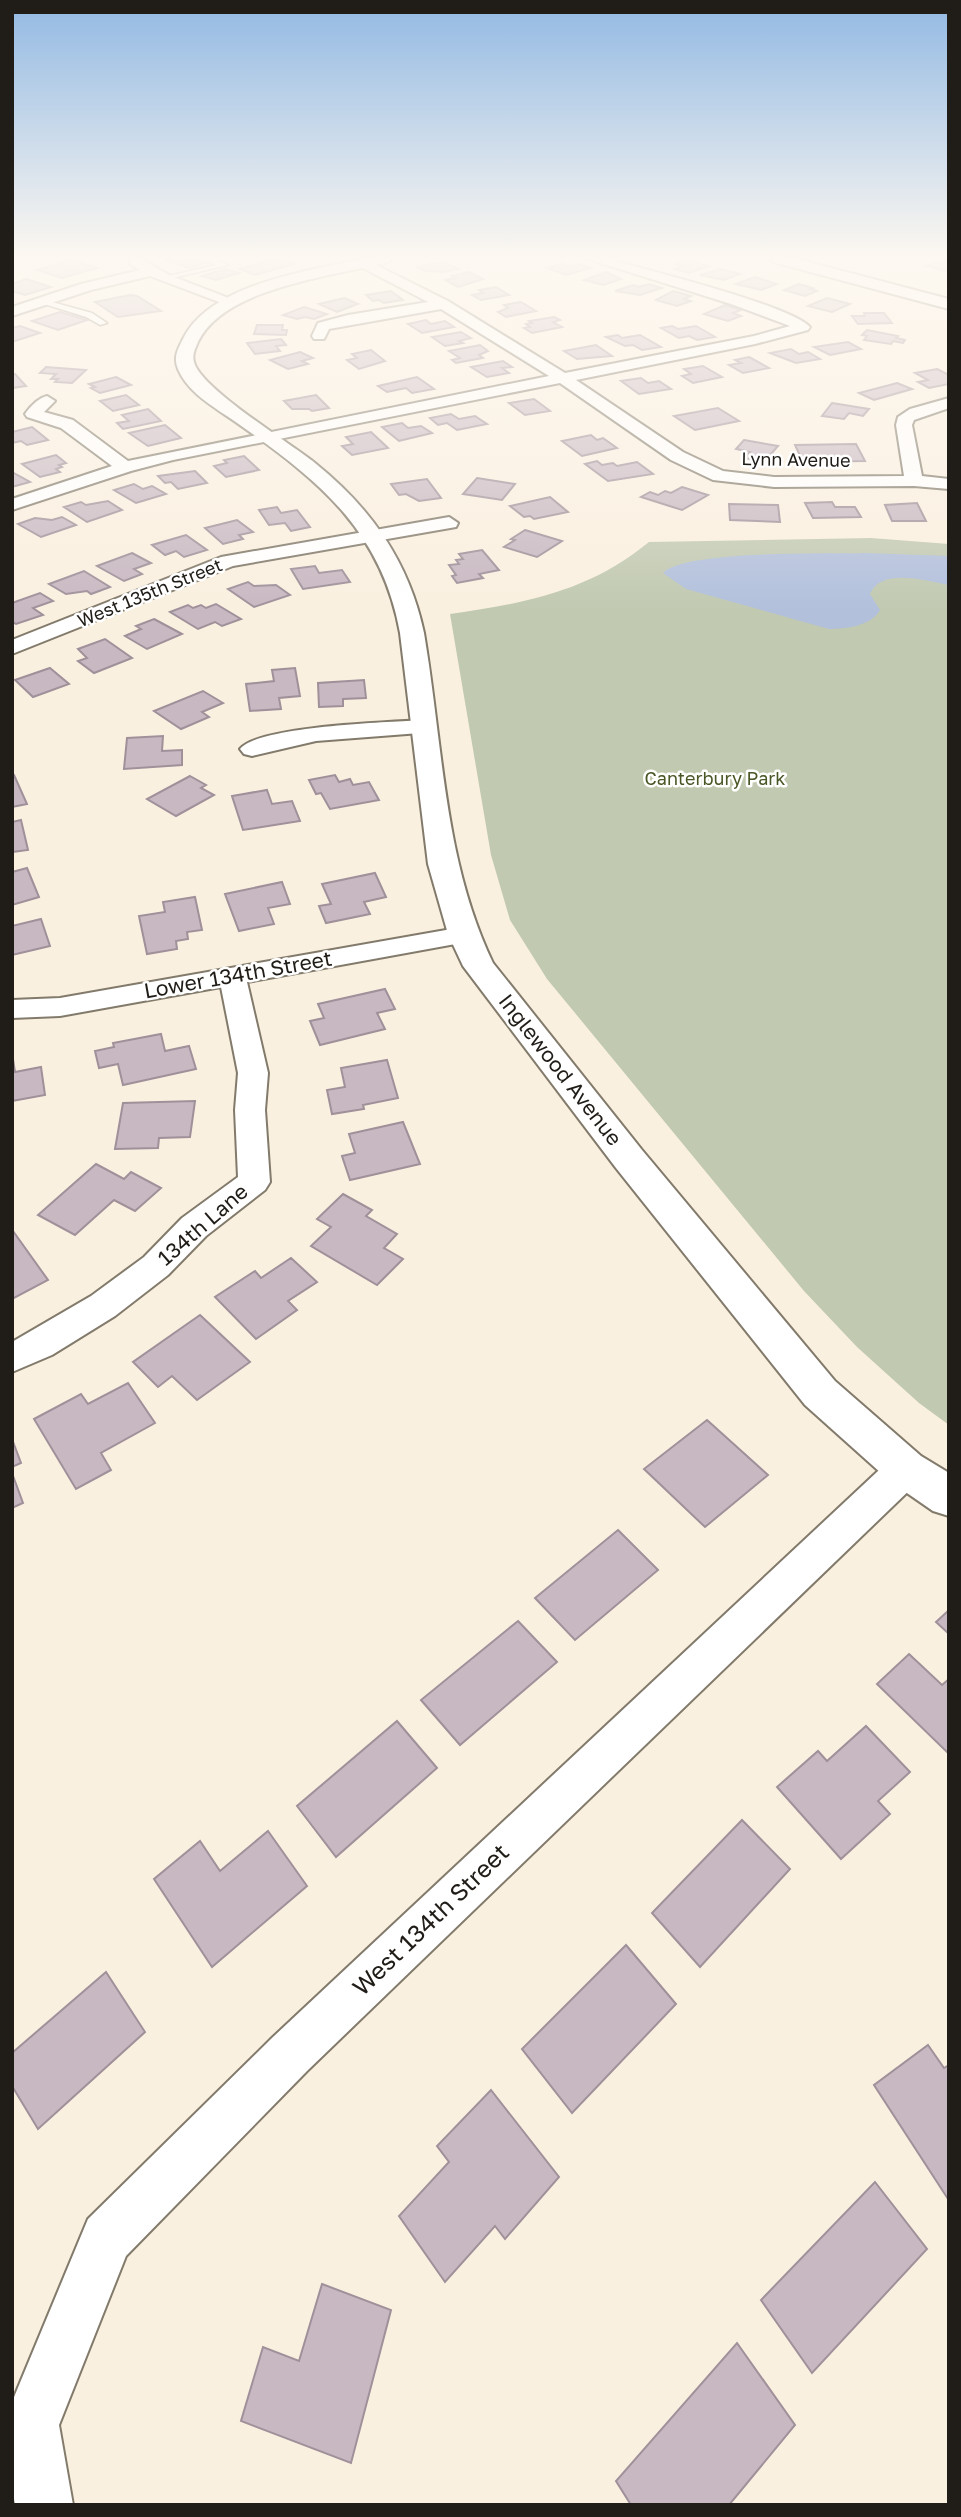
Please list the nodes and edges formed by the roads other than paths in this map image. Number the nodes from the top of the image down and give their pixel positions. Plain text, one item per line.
1 (192, 376) edge
2 (571, 376) edge
3 (563, 378) junction
4 (47, 401) dead end
5 (949, 403) edge
6 (12, 414) edge
7 (33, 414) junction
8 (267, 435) junction
9 (125, 467) junction
10 (914, 481) junction
11 (949, 484) edge
12 (12, 505) edge
13 (449, 523) dead end
14 (373, 535) junction
15 (12, 648) edge
16 (425, 727) junction
17 (252, 749) dead end
18 (463, 935) junction
19 (233, 976) junction
20 (12, 1009) edge
21 (12, 1358) edge
22 (906, 1469) junction
23 (949, 1497) edge
24 (44, 2505) edge

1 - 8 street, Inglewood Avenue
2 - 3 street
3 - 8 street
3 - 10 street, Lynn Avenue
4 - 7 street
5 - 10 street
6 - 7 street
7 - 9 street
8 - 9 street
8 - 14 street, Inglewood Avenue
9 - 12 street
10 - 11 street, Lynn Avenue
13 - 14 street
14 - 15 street, West 135th Street
14 - 16 street, Inglewood Avenue
16 - 17 street
16 - 18 street, Inglewood Avenue
18 - 19 street, Lower 134th Street
18 - 22 street, Inglewood Avenue
19 - 20 street, Lower 134th Street
19 - 21 street, 134th Lane
22 - 23 street, Inglewood Avenue
22 - 24 street, West 134th Street

